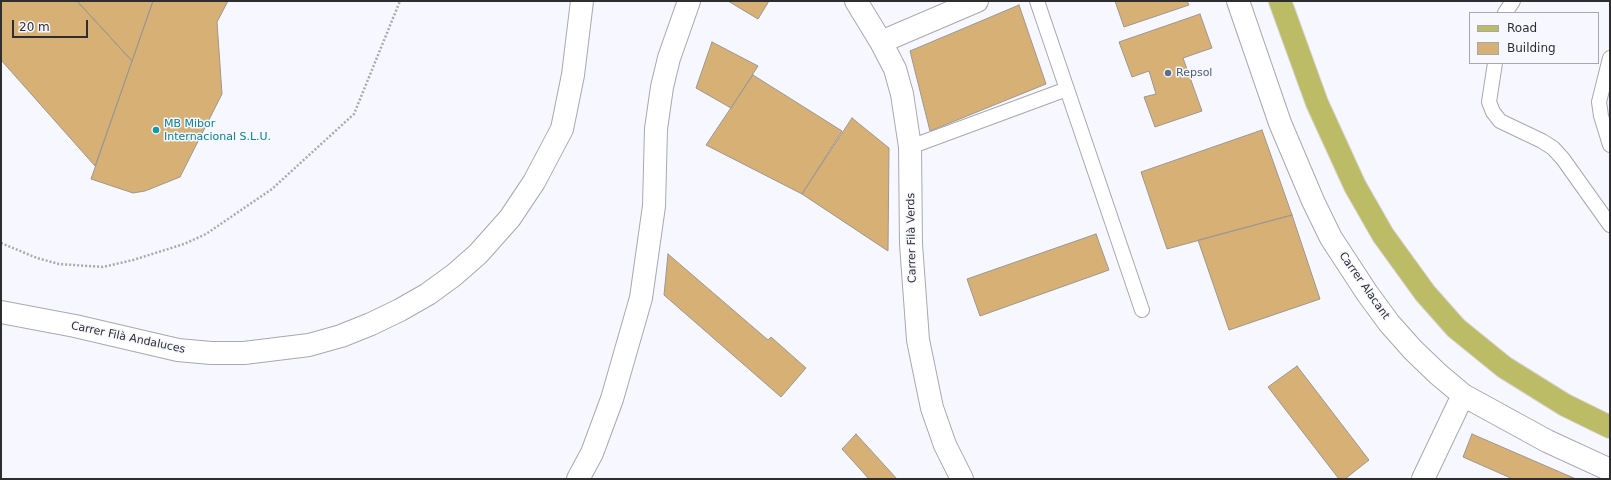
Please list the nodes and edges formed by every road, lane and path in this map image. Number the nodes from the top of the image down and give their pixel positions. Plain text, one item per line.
1 (400, 1) edge
2 (582, 1) edge
3 (689, 1) edge
4 (856, 1) edge
5 (977, 1) edge
6 (1037, 1) edge
7 (1238, 1) edge
8 (1280, 1) edge
9 (1513, 1) edge
10 (1506, 12) edge
11 (881, 42) junction
12 (1610, 58) edge
13 (1495, 64) edge
14 (1067, 89) junction
15 (1610, 145) edge
16 (910, 147) junction
17 (1610, 225) edge
18 (1, 243) edge
19 (1142, 310) dead end
20 (1, 312) edge
21 (1463, 394) junction
22 (1610, 427) edge
23 (1610, 470) edge
24 (578, 479) edge
25 (962, 479) edge
26 (1423, 479) edge

1 - 18 path
2 - 20 street, Carrer Filà Andaluces
3 - 24 street
4 - 11 street, Carrer Filà Verds
5 - 11 street
6 - 14 lane
7 - 21 street, Carrer Alacant
8 - 22 main road
9 - 10 lane
11 - 16 street, Carrer Filà Verds
12 - 15 lane
13 - 17 lane
14 - 16 lane
14 - 19 lane
16 - 25 street, Carrer Filà Verds
21 - 23 street, Carrer Alacant
21 - 26 street

